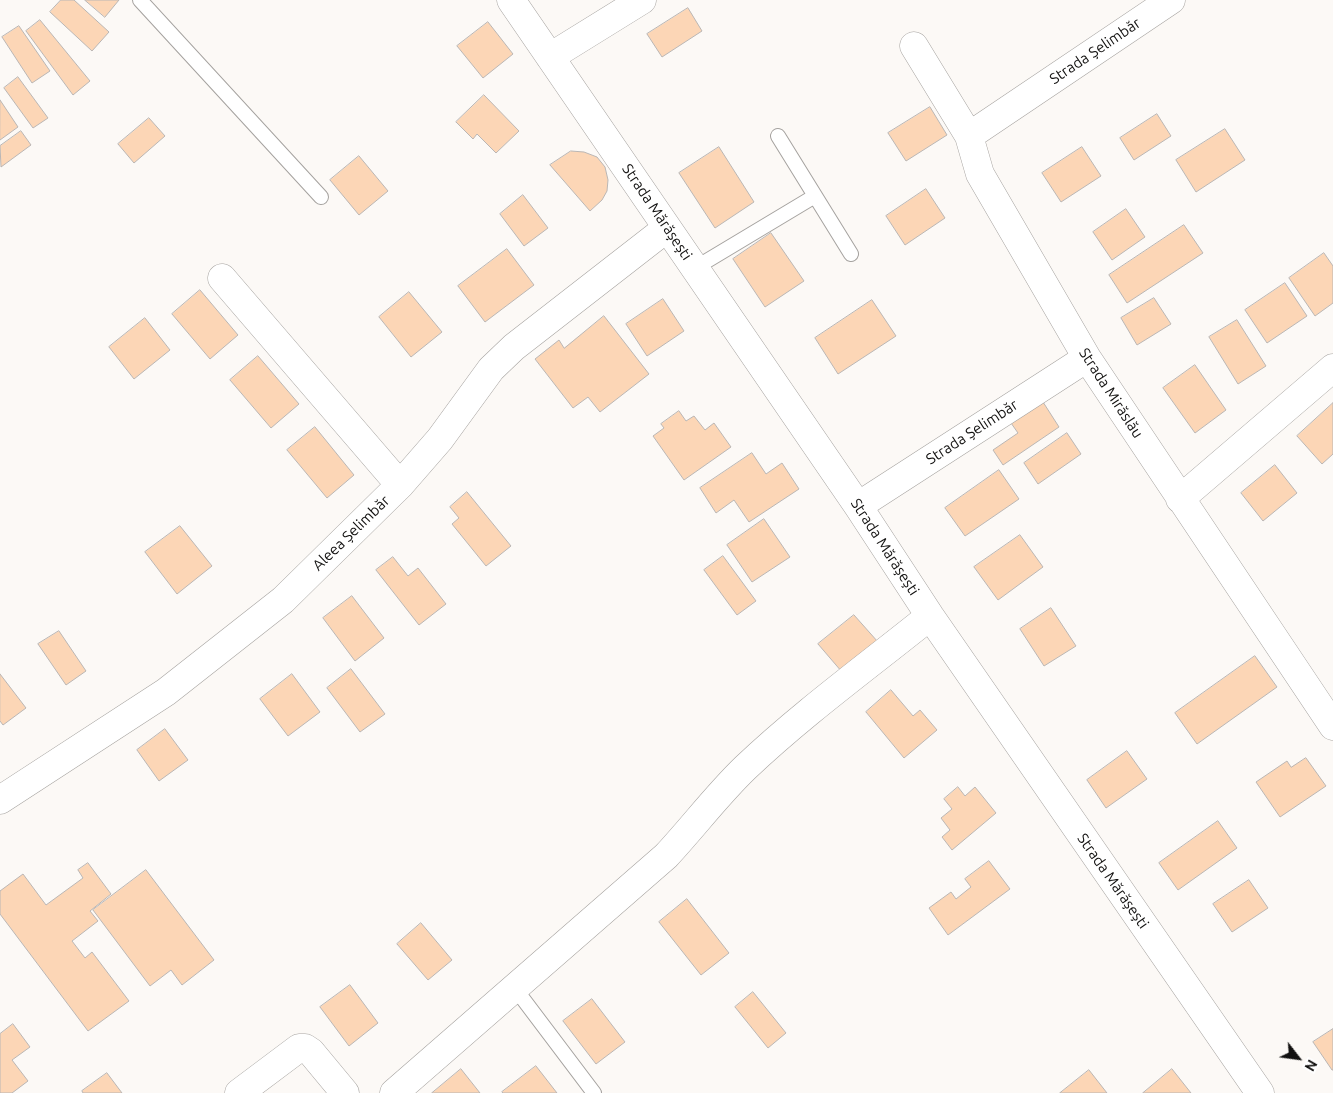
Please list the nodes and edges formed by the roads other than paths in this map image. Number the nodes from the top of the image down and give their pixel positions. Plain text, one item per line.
1 (140, 0) edge
2 (511, 0) edge
3 (642, 0) edge
4 (1171, 0) edge
5 (914, 46) dead end
6 (550, 57) junction
7 (778, 136) dead end
8 (969, 136) junction
9 (815, 196) junction
10 (321, 197) dead end
11 (667, 228) junction
12 (851, 254) dead end
13 (695, 268) junction
14 (222, 278) dead end
15 (1087, 358) junction
16 (1333, 368) edge
17 (400, 485) junction
18 (1180, 499) junction
19 (858, 506) junction
20 (930, 616) junction
21 (1333, 726) edge
22 (0, 800) edge
23 (514, 987) junction
24 (239, 1093) edge
25 (345, 1093) edge
26 (394, 1093) edge
27 (594, 1093) edge
28 (1260, 1093) edge

1 - 10 lane
2 - 6 street, Strada Mărășești
3 - 6 street
4 - 8 street, Strada Șelimbăr
5 - 8 street, Strada Mirăslău
6 - 11 street, Strada Mărășești
7 - 9 lane
8 - 15 street, Strada Mirăslău
9 - 12 lane
9 - 13 lane
11 - 13 street, Strada Mărășești
11 - 17 street, Aleea Șelimbăr
13 - 19 street, Strada Mărășești
14 - 17 street
15 - 18 street, Strada Mirăslău
15 - 19 street, Strada Șelimbăr
16 - 18 street
17 - 22 street, Aleea Șelimbăr
18 - 21 street, Strada Mirăslău
19 - 20 street, Strada Mărășești
20 - 23 street
20 - 28 street, Strada Mărășești
23 - 26 street
23 - 27 lane
24 - 25 street

